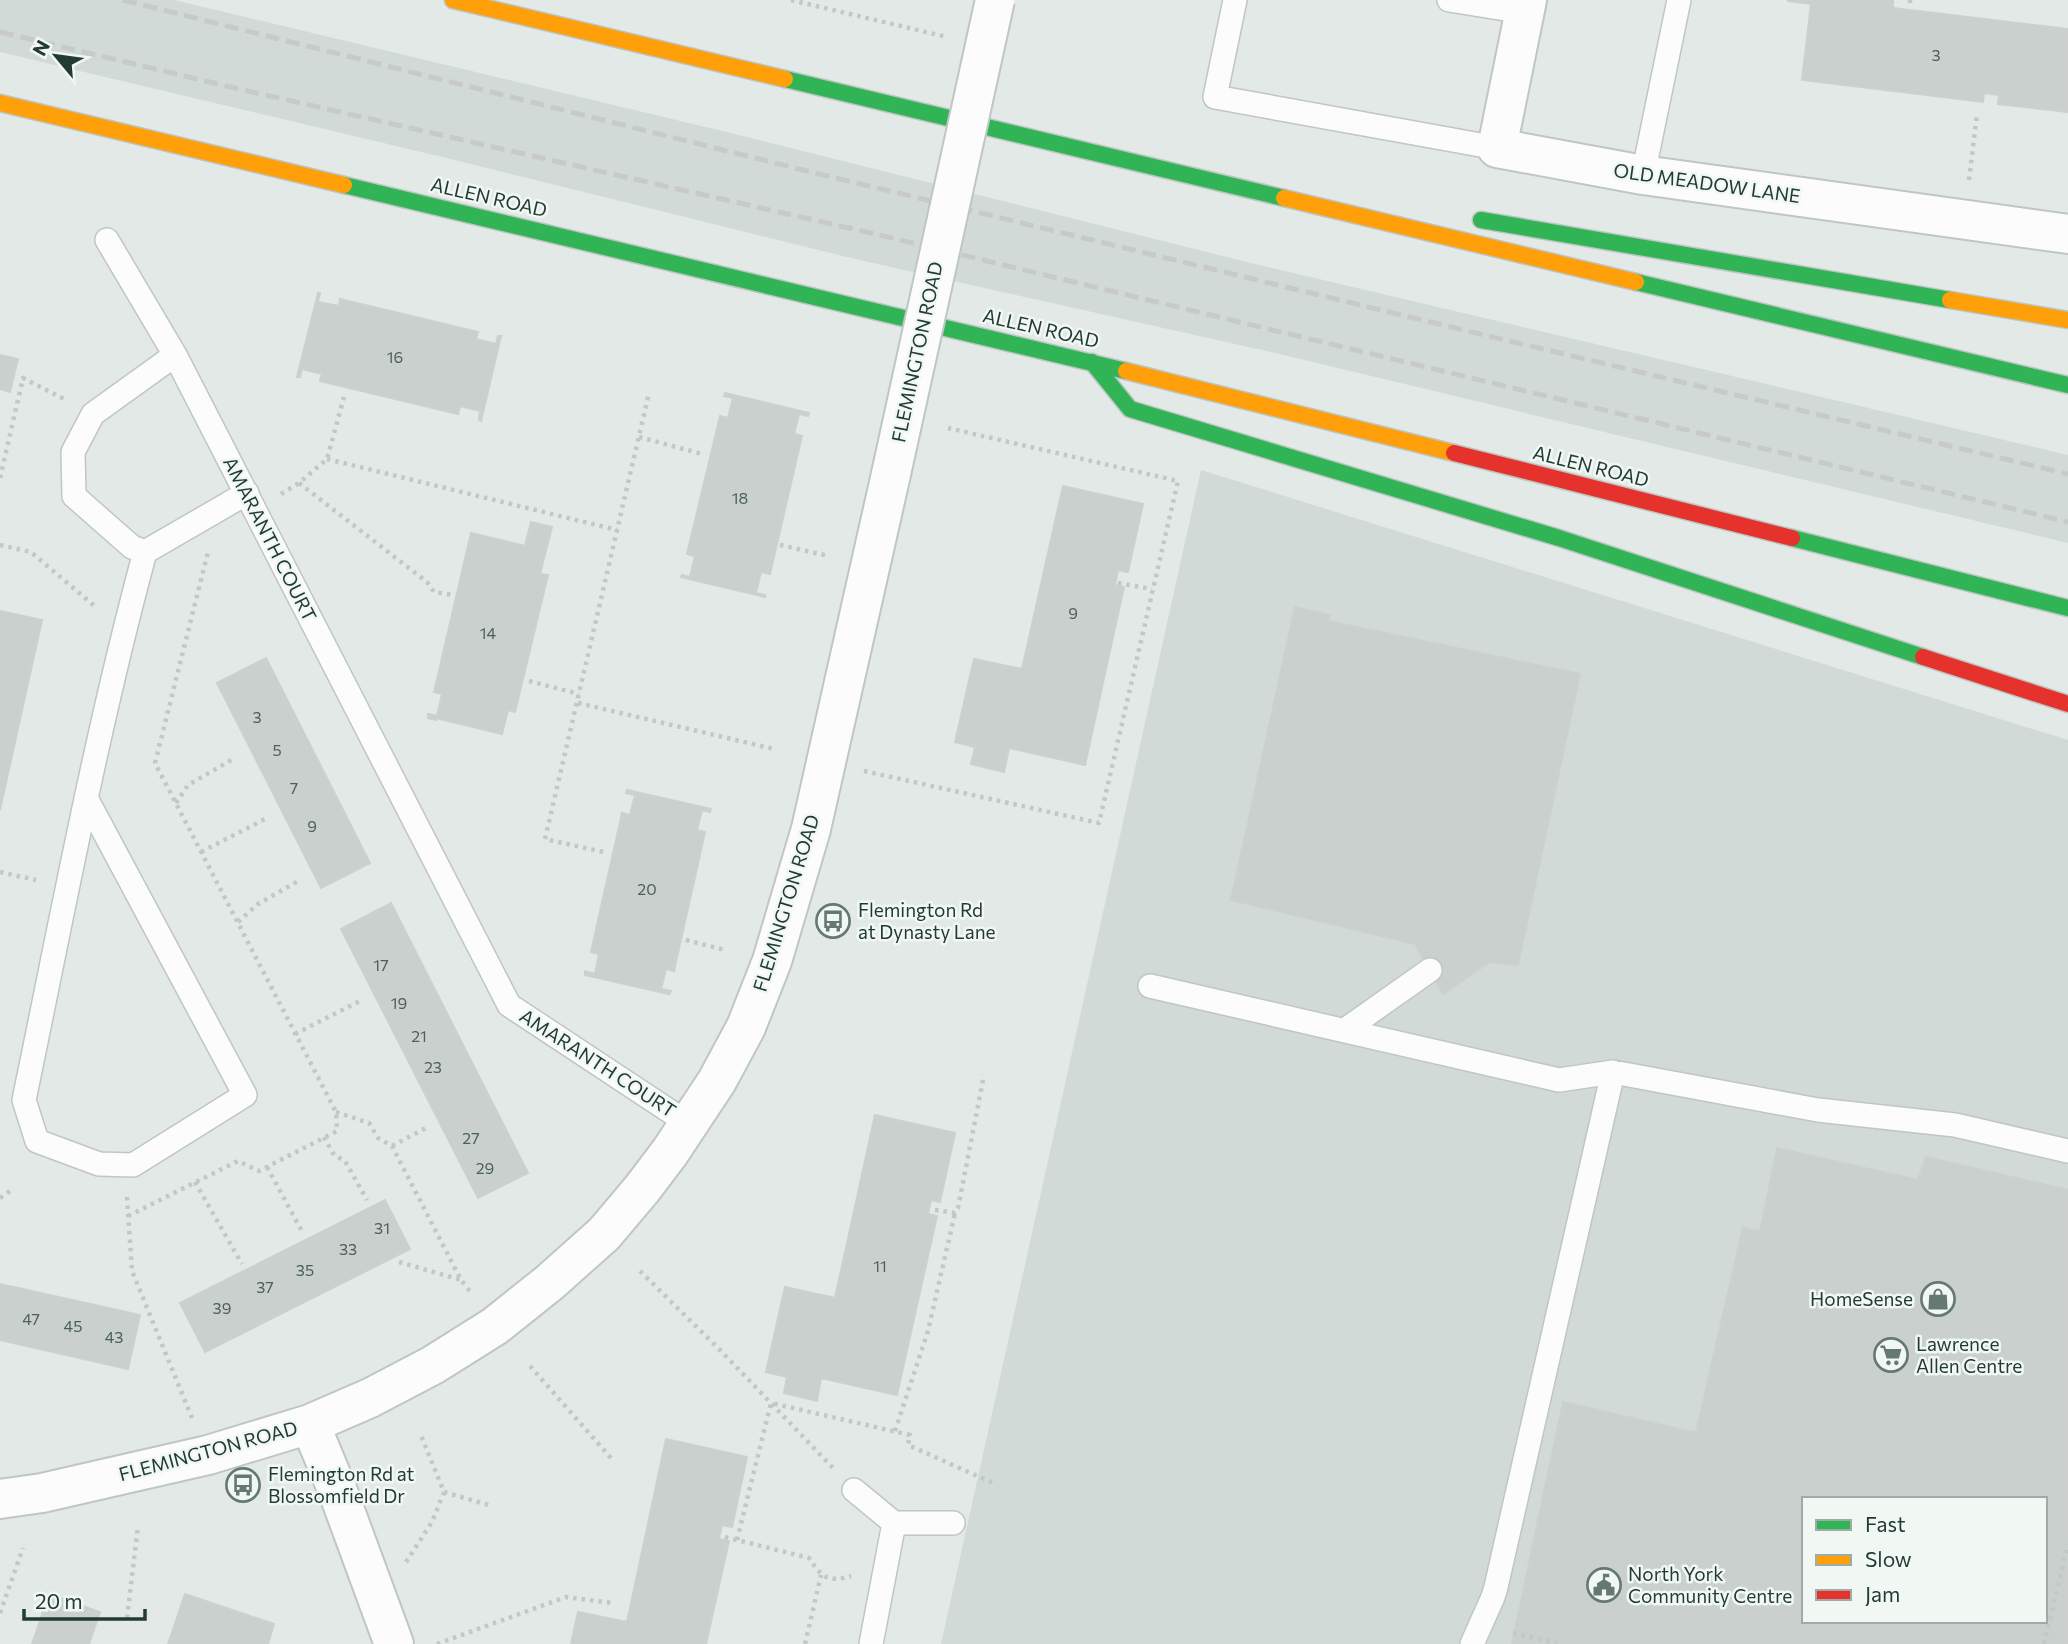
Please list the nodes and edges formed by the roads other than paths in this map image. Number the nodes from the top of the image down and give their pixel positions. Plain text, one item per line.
1 (453, 0) edge
2 (995, 0) edge
3 (1235, 0) edge
4 (1449, 0) edge
5 (1679, 0) edge
6 (1526, 6) edge
7 (0, 103) edge
8 (1497, 148) junction
9 (1134, 162) junction
10 (1643, 175) junction
11 (1367, 201) dead end
12 (1464, 218) dead end
13 (2068, 234) edge
14 (107, 240) dead end
15 (2068, 320) edge
16 (175, 355) junction
17 (1092, 362) junction
18 (2068, 384) edge
19 (251, 502) junction
20 (145, 552) junction
21 (2068, 608) edge
22 (2068, 704) edge
23 (86, 798) junction
24 (1430, 970) dead end
25 (1150, 986) dead end
26 (1345, 1030) junction
27 (1613, 1072) junction
28 (689, 1124) junction
29 (2068, 1151) edge
30 (310, 1424) junction
31 (853, 1490) road end
32 (0, 1499) edge
33 (894, 1523) junction
34 (953, 1523) dead end
35 (394, 1644) edge
36 (871, 1644) edge
37 (1472, 1644) edge

1 - 9 highway
2 - 28 street, FLEMINGTON ROAD, bridge
3 - 8 lane
4 - 6 lane
5 - 10 lane
6 - 8 street
7 - 17 highway, ALLEN ROAD
8 - 10 street, OLD MEADOW LANE
9 - 11 highway
9 - 18 highway
10 - 13 street, OLD MEADOW LANE
12 - 15 highway
14 - 16 lane, AMARANTH COURT
16 - 19 lane, AMARANTH COURT
16 - 20 lane
17 - 21 highway, ALLEN ROAD
17 - 22 highway
19 - 20 lane
19 - 28 lane, AMARANTH COURT
20 - 23 lane
23 - 23 lane
24 - 26 lane
25 - 26 lane
26 - 27 lane
27 - 29 lane
27 - 37 lane
28 - 30 street, FLEMINGTON ROAD
30 - 32 street, FLEMINGTON ROAD
30 - 35 street
31 - 33 lane
33 - 34 lane
33 - 36 lane

